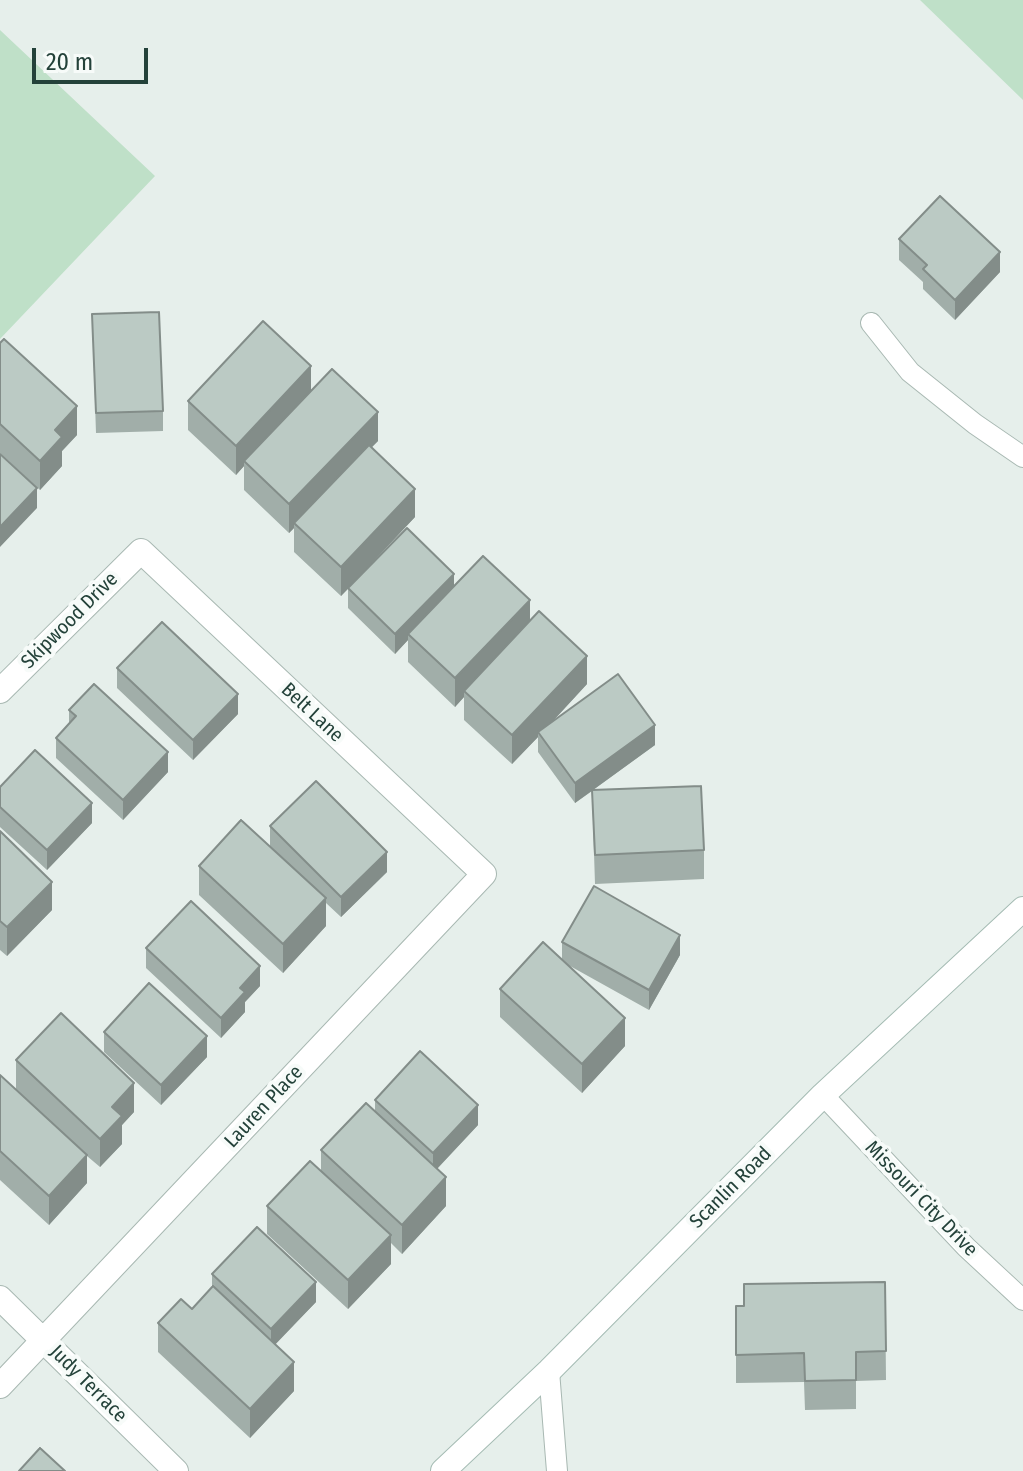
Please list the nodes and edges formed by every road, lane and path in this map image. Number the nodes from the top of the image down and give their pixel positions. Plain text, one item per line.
1 (871, 323) dead end
2 (1023, 457) edge
3 (141, 551) joint
4 (0, 691) edge
5 (484, 874) joint
6 (1023, 909) edge
7 (823, 1095) junction
8 (0, 1298) edge
9 (1023, 1300) edge
10 (44, 1340) junction
11 (549, 1371) junction
12 (0, 1386) edge
13 (176, 1471) edge
14 (443, 1471) edge
15 (557, 1471) edge

1 - 2 lane
3 - 4 street, Skipwood Drive
3 - 5 street, Belt Lane
5 - 10 street, Lauren Place
6 - 7 street, Scanlin Road
7 - 9 lane, Missouri City Drive
7 - 11 street, Scanlin Road
8 - 10 street, Judy Terrace
10 - 12 street, Lauren Place
10 - 13 street, Judy Terrace
11 - 14 street, Scanlin Road
11 - 15 lane

